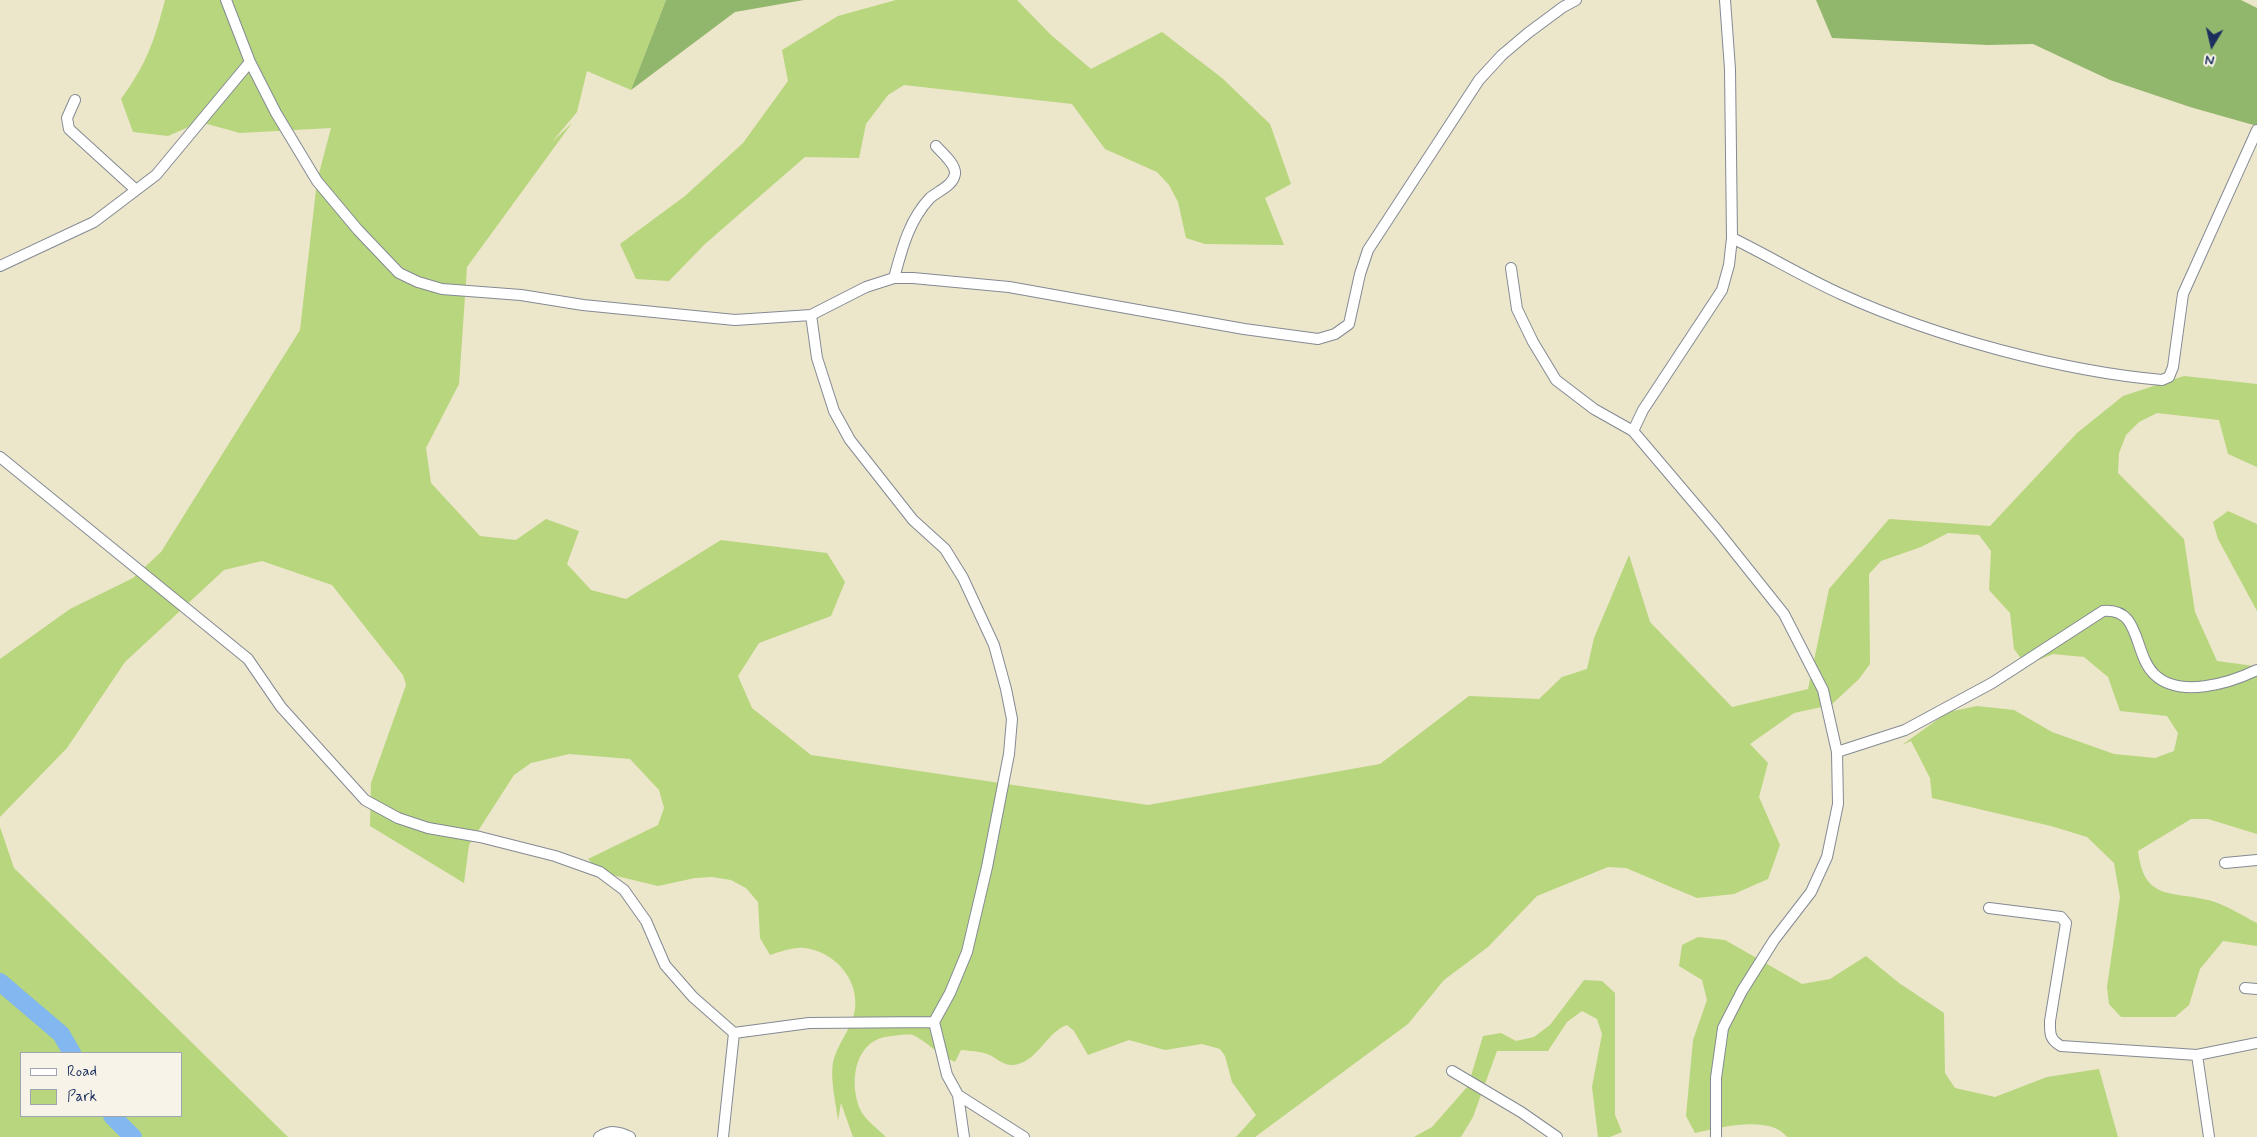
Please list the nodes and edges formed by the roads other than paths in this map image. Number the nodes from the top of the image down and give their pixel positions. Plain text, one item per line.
1 (226, 0) edge
2 (1576, 0) edge
3 (1725, 0) edge
4 (250, 62) junction
5 (75, 100) dead end
6 (2257, 130) edge
7 (936, 146) dead end
8 (136, 190) junction
9 (1732, 238) junction
10 (0, 266) edge
11 (1511, 268) dead end
12 (894, 278) junction
13 (812, 315) junction
14 (1633, 431) junction
15 (0, 457) edge
16 (2257, 670) edge
17 (1837, 752) junction
18 (2257, 860) edge
19 (2225, 862) dead end
20 (1989, 908) dead end
21 (2245, 988) dead end
22 (2257, 989) edge
23 (934, 1022) junction
24 (734, 1033) junction
25 (2257, 1043) edge
26 (2197, 1055) junction
27 (1452, 1071) dead end
28 (958, 1095) junction
29 (600, 1137) edge
30 (630, 1137) edge
31 (723, 1137) edge
32 (964, 1137) edge
33 (1024, 1137) edge
34 (1556, 1137) edge
35 (1716, 1137) edge
36 (2210, 1137) edge

1 - 4 street
2 - 12 street
3 - 9 street
4 - 8 street
4 - 13 street
5 - 8 street
6 - 9 street
7 - 12 street
8 - 10 street
9 - 14 street
11 - 14 street
12 - 13 street
13 - 23 street
14 - 17 street
15 - 24 street
16 - 17 street
17 - 35 street
18 - 19 street
20 - 26 street
21 - 22 street
23 - 24 street
23 - 28 street
24 - 31 street
25 - 26 street
26 - 36 street
27 - 34 street
28 - 32 street
28 - 33 street
29 - 30 street

